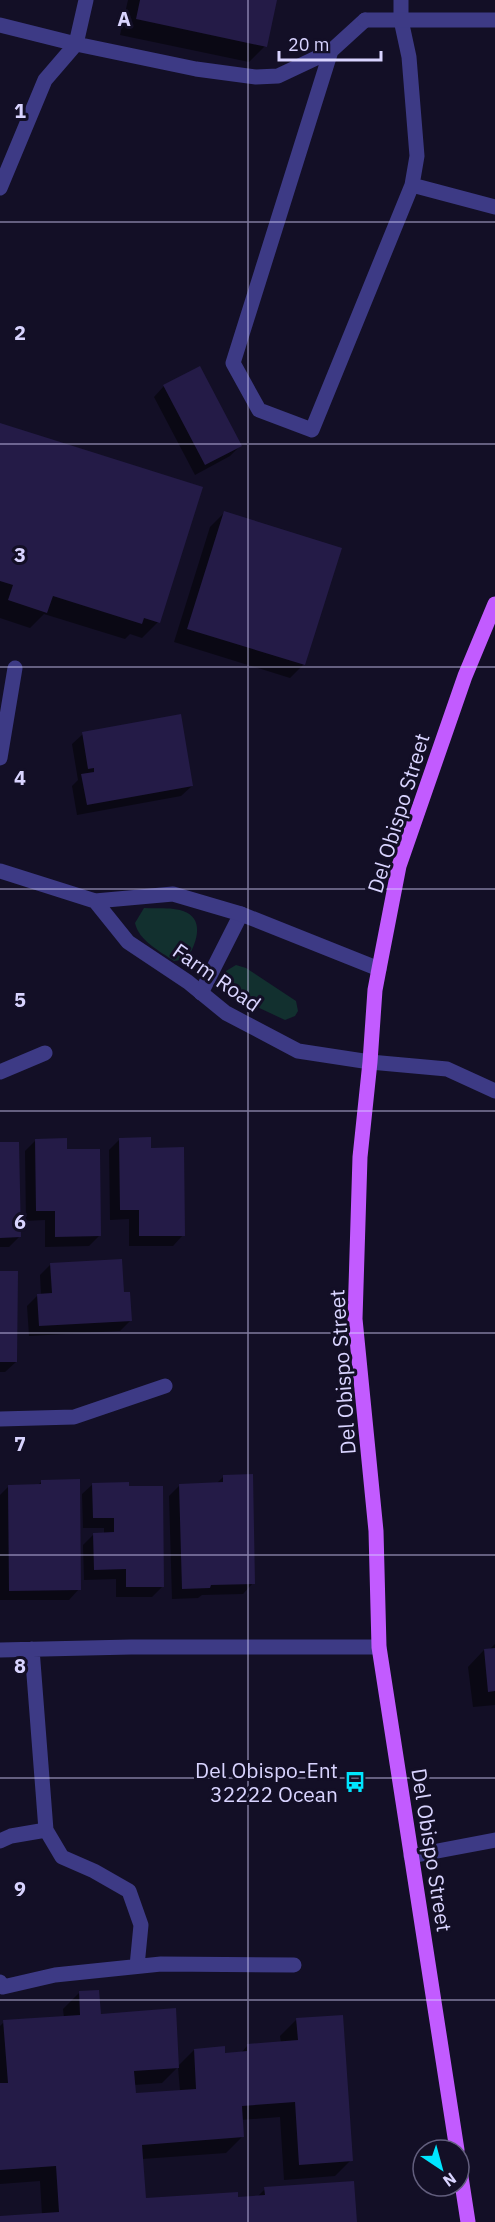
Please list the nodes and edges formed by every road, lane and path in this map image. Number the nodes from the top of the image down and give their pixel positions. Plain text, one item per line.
1 (87, 0) edge
2 (401, 0) edge
3 (401, 20) junction
4 (495, 20) edge
5 (0, 25) edge
6 (76, 44) junction
7 (331, 51) junction
8 (412, 185) junction
9 (0, 188) edge
10 (495, 207) edge
11 (495, 604) edge
12 (15, 668) dead end
13 (0, 758) edge
14 (0, 871) edge
15 (94, 900) junction
16 (241, 914) junction
17 (379, 969) junction
18 (201, 993) junction
19 (45, 1053) dead end
20 (370, 1062) junction
21 (0, 1072) edge
22 (495, 1090) edge
23 (165, 1386) dead end
24 (0, 1419) edge
25 (379, 1647) junction
26 (32, 1649) junction
27 (0, 1650) edge
28 (46, 1830) junction
29 (495, 1840) edge
30 (0, 1841) edge
31 (411, 1856) junction
32 (294, 1965) dead end
33 (137, 1966) junction
34 (0, 1982) edge
35 (455, 2138) edge
36 (464, 2198) edge
37 (468, 2222) edge

1 - 6 street
2 - 3 street
3 - 4 street
3 - 7 street
3 - 8 street
5 - 6 street
6 - 7 street
6 - 9 street
7 - 8 street
8 - 10 street
11 - 17 main road, Del Obispo Street
12 - 13 street
14 - 15 street
15 - 16 street
15 - 18 street, Farm Road
16 - 17 street
16 - 18 street
17 - 20 main road, Del Obispo Street
18 - 20 street, Farm Road
19 - 21 street
20 - 22 street, Farm Road
20 - 25 main road, Del Obispo Street
23 - 24 street
25 - 26 street
25 - 31 main road, Del Obispo Street
26 - 27 street
26 - 28 street
28 - 30 street
28 - 33 street
29 - 31 street
31 - 35 main road, Del Obispo Street
32 - 33 street
33 - 34 street
36 - 37 main road

